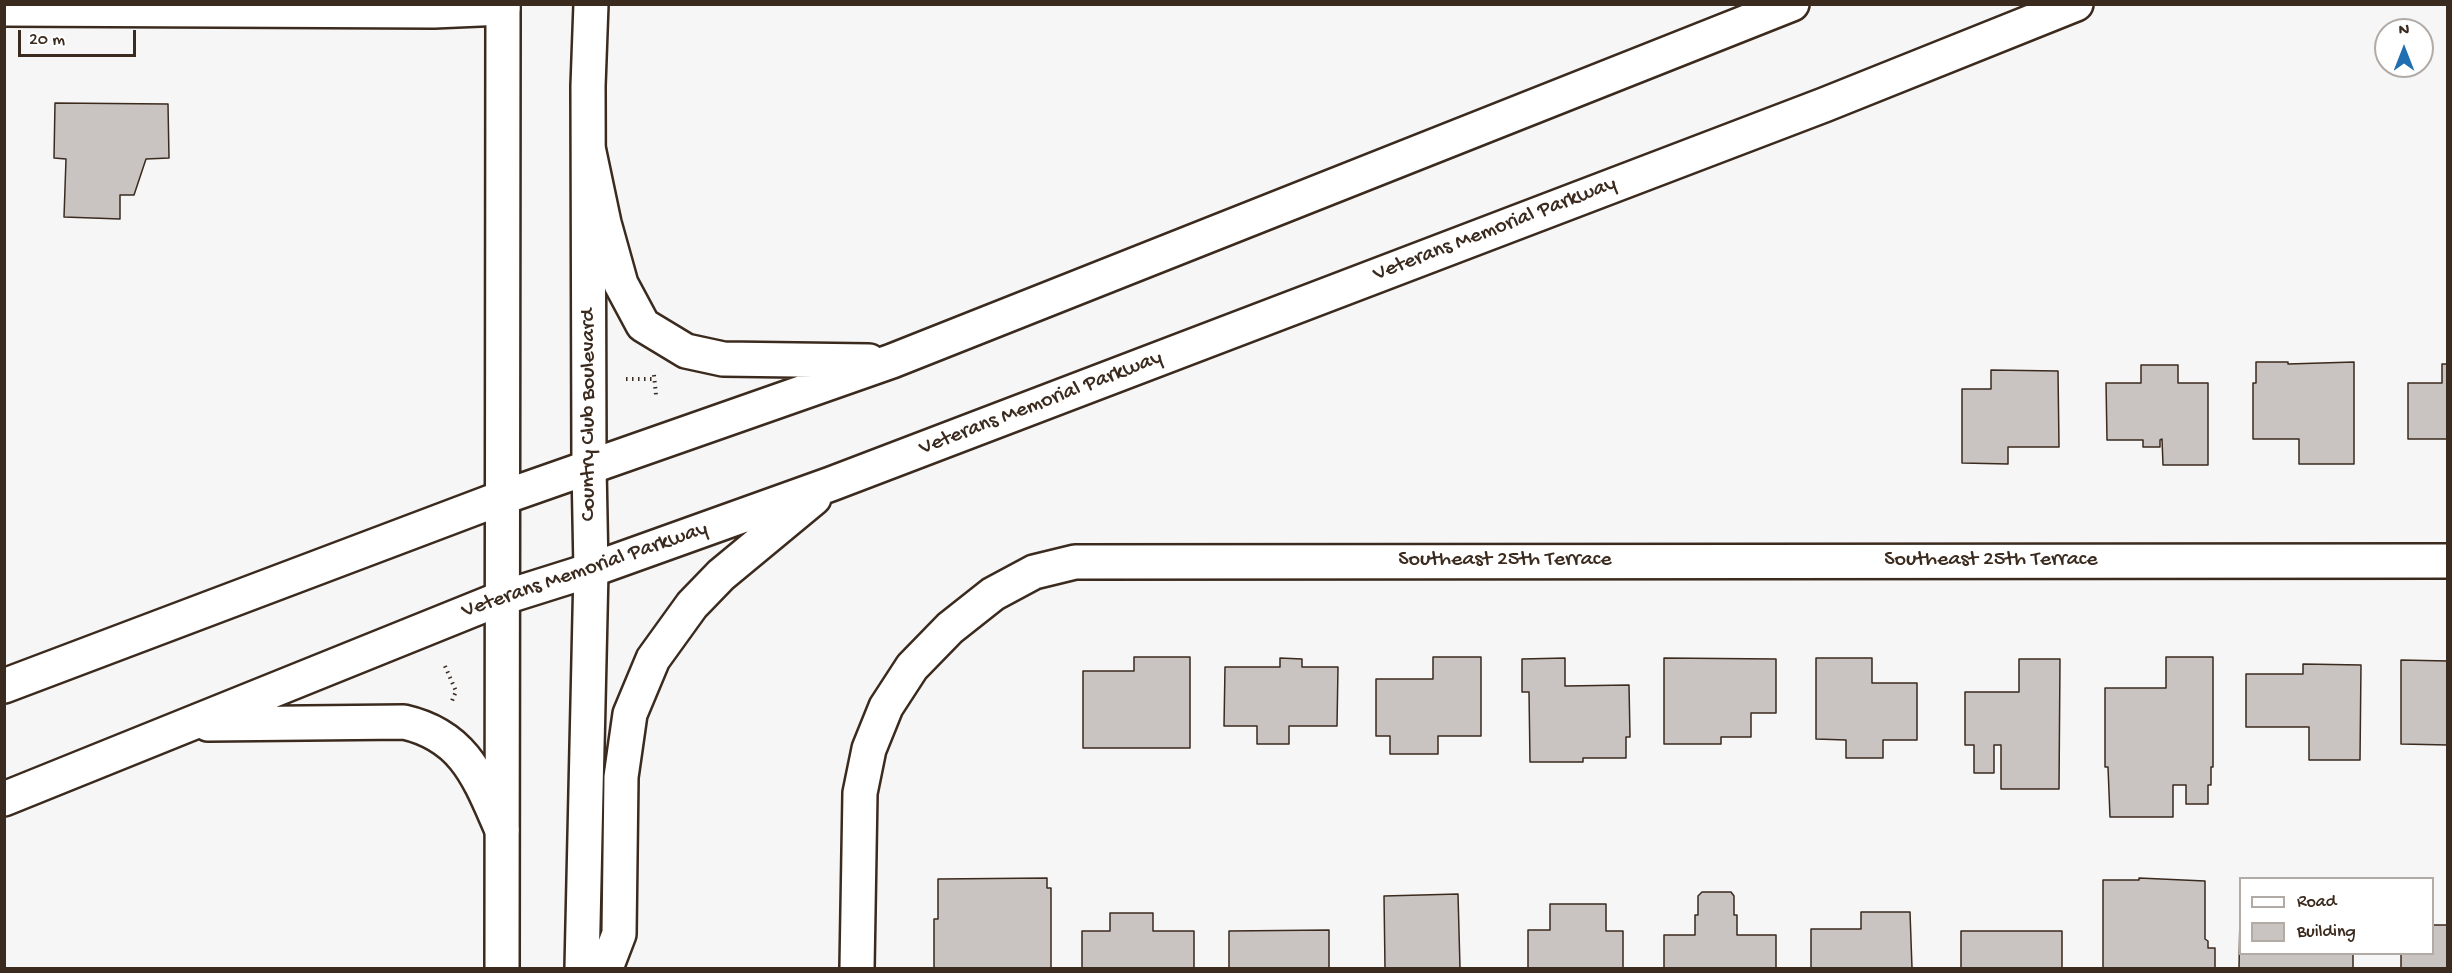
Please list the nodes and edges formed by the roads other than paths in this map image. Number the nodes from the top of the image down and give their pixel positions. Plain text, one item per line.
1 (591, 4) edge
2 (1792, 4) edge
3 (2076, 4) edge
4 (503, 6) edge
5 (4, 9) edge
6 (589, 152) junction
7 (892, 361) junction
8 (589, 467) junction
9 (831, 484) junction
10 (504, 497) junction
11 (2448, 561) edge
12 (591, 570) junction
13 (502, 598) junction
14 (4, 686) edge
15 (191, 724) junction
16 (4, 799) edge
17 (502, 830) junction
18 (502, 969) edge
19 (582, 969) edge
20 (606, 969) edge
21 (857, 969) edge

1 - 6 main road, Country Club Boulevard
2 - 7 main road
3 - 9 main road, Veterans Memorial Parkway
4 - 5 main road
4 - 10 main road
6 - 7 main road
6 - 8 main road, Country Club Boulevard
7 - 8 main road
8 - 10 main road
8 - 12 main road, Country Club Boulevard
9 - 12 main road, Veterans Memorial Parkway
9 - 20 main road
10 - 13 main road
10 - 14 main road
11 - 21 main road, Southeast 25th Terrace
12 - 13 main road, Veterans Memorial Parkway
12 - 19 main road, Country Club Boulevard
13 - 15 main road, Veterans Memorial Parkway
13 - 17 main road
15 - 16 main road, Veterans Memorial Parkway
15 - 17 main road
17 - 18 main road

